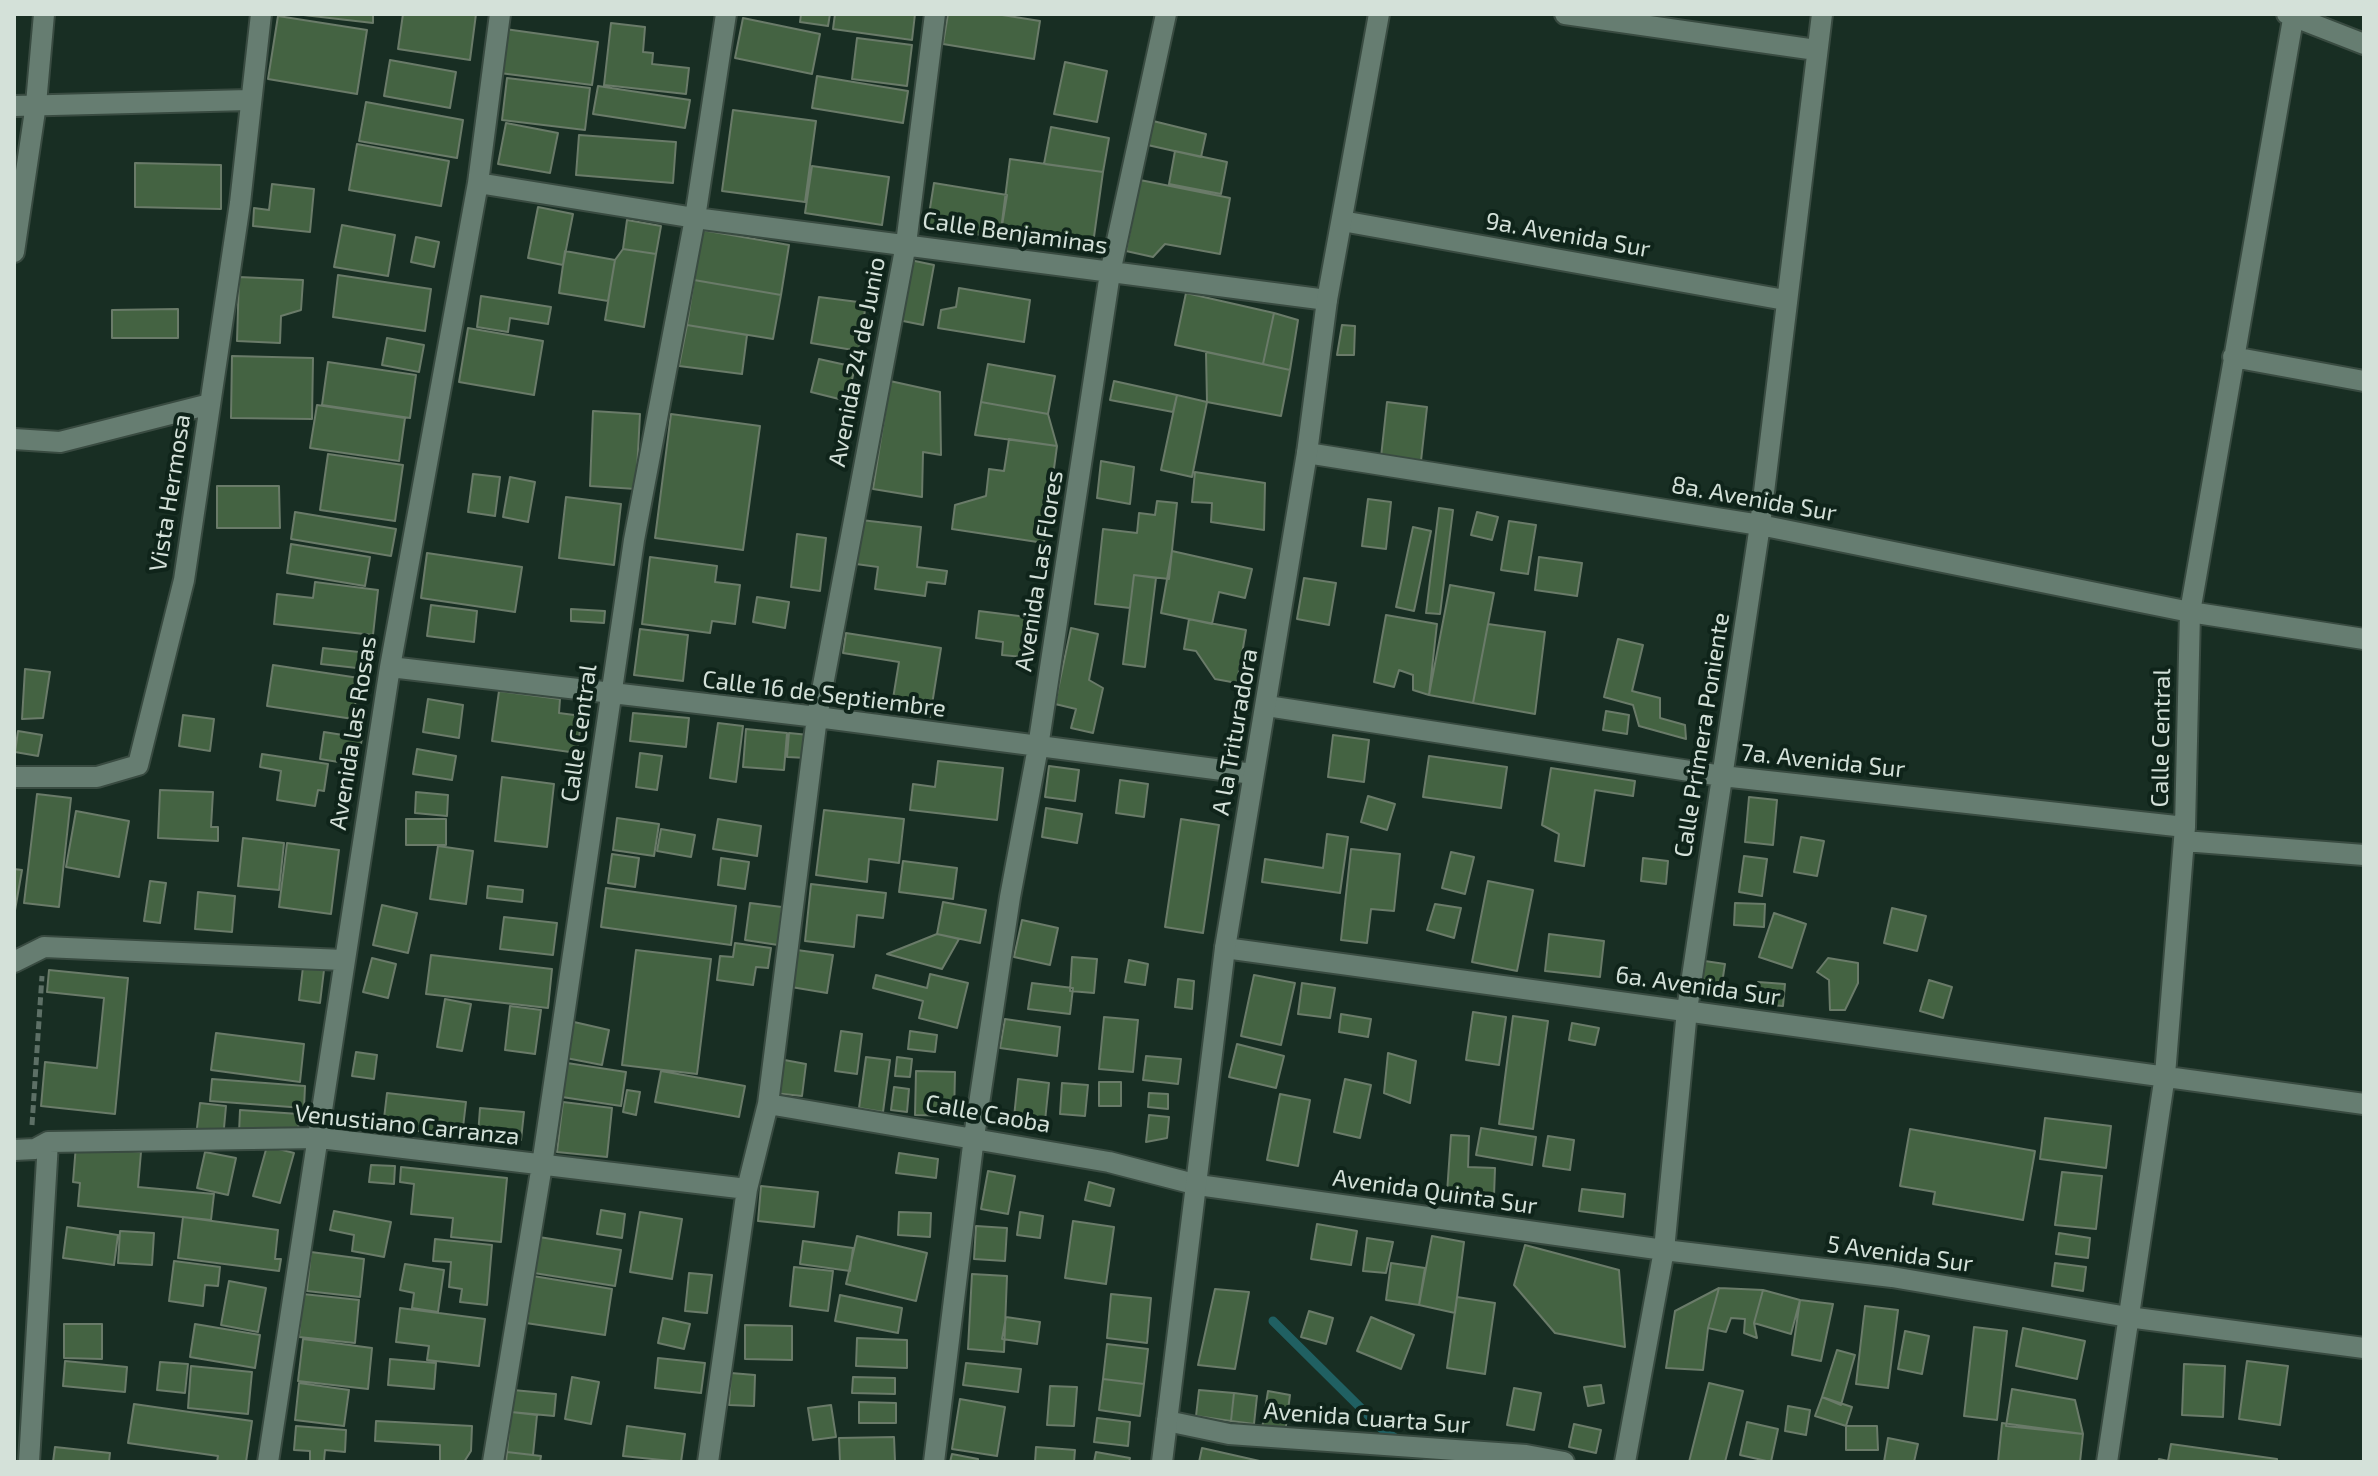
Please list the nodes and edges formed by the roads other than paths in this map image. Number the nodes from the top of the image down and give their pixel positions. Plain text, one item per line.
1 (44, 14) edge
2 (261, 14) edge
3 (500, 14) edge
4 (726, 14) edge
5 (935, 14) edge
6 (1166, 14) edge
7 (1379, 14) edge
8 (1565, 14) edge
9 (1822, 14) edge
10 (2290, 16) edge
11 (2364, 44) edge
12 (1816, 50) junction
13 (249, 100) junction
14 (36, 104) junction
15 (14, 106) edge
16 (478, 183) junction
17 (695, 218) junction
18 (1342, 221) junction
19 (906, 244) junction
20 (14, 252) edge
21 (1110, 273) junction
22 (1327, 300) junction
23 (1785, 300) junction
24 (2233, 357) junction
25 (2364, 381) edge
26 (210, 404) junction
27 (14, 439) edge
28 (1307, 453) junction
29 (1760, 525) junction
30 (2190, 612) junction
31 (2364, 639) edge
32 (390, 667) junction
33 (611, 695) junction
34 (1267, 706) junction
35 (817, 717) junction
36 (1038, 747) junction
37 (1253, 774) junction
38 (1722, 776) junction
39 (14, 777) edge
40 (2185, 834) junction
41 (2364, 855) edge
42 (1225, 948) junction
43 (343, 960) junction
44 (14, 962) edge
45 (1687, 1010) junction
46 (2165, 1075) junction
47 (768, 1104) junction
48 (2364, 1104) edge
49 (974, 1137) junction
50 (320, 1138) junction
51 (48, 1142) junction
52 (14, 1150) edge
53 (542, 1165) junction
54 (1198, 1185) junction
55 (747, 1189) junction
56 (1664, 1250) junction
57 (2128, 1317) junction
58 (2364, 1348) edge
59 (1167, 1421) junction
60 (29, 1462) edge
61 (268, 1462) edge
62 (493, 1462) edge
63 (708, 1462) edge
64 (934, 1462) edge
65 (1162, 1462) edge
66 (1564, 1462) edge
67 (1625, 1462) edge
68 (2107, 1462) edge

1 - 14 street
2 - 13 street, Vista Hermosa
3 - 16 street, Avenida las Rosas
4 - 17 street, Calle Central
5 - 19 street, Avenida 24 de Junio
6 - 21 street, Avenida Las Flores
7 - 18 street, A la Trituradora
8 - 12 street
9 - 12 street, Calle Primera Poniente
10 - 11 street
10 - 24 street, Calle Central
12 - 23 street, Calle Primera Poniente
13 - 14 street
13 - 26 street, Vista Hermosa
14 - 15 street
14 - 20 street
16 - 17 street, Calle Benjaminas
16 - 32 street, Avenida las Rosas
17 - 19 street, Calle Benjaminas
17 - 33 street, Calle Central
18 - 22 street, A la Trituradora
18 - 23 street, 9a. Avenida Sur
19 - 21 street, Calle Benjaminas
19 - 35 street, Avenida 24 de Junio
21 - 22 street, Calle Benjaminas
21 - 36 street, Avenida Las Flores
22 - 28 street, A la Trituradora
23 - 29 street, Calle Primera Poniente
24 - 25 street
24 - 30 street, Calle Central
26 - 27 street
26 - 39 street, Vista Hermosa
28 - 29 street, 8a. Avenida Sur
28 - 34 street, A la Trituradora
29 - 30 street, 8a. Avenida Sur
29 - 38 street, Calle Primera Poniente
30 - 31 street, 8a. Avenida Sur
30 - 40 street, Calle Central
32 - 33 street, Calle 16 de Septiembre
32 - 43 street, Avenida las Rosas
33 - 35 street, Calle 16 de Septiembre
33 - 53 street, Calle Central
34 - 37 street, A la Trituradora
34 - 38 street, 7a. Avenida Sur
35 - 36 street, Calle 16 de Septiembre
35 - 47 street, Avenida 24 de Junio
36 - 37 street, Calle 16 de Septiembre
36 - 49 street, Avenida Las Flores
37 - 42 street, A la Trituradora
38 - 40 street, 7a. Avenida Sur
38 - 45 street, Calle Primera Poniente
40 - 41 street, 7a. Avenida Sur
40 - 46 street, Calle Central
42 - 45 street, 6a. Avenida Sur
42 - 54 street, A la Trituradora
43 - 44 street
43 - 50 street, Avenida las Rosas
45 - 46 street, 6a. Avenida Sur
45 - 56 street, Calle Primera Poniente
46 - 48 street, 6a. Avenida Sur
46 - 57 street, Calle Central
47 - 49 street, Calle Caoba
47 - 55 street, Avenida 24 de Junio
49 - 54 street, Calle Caoba
49 - 64 street, Avenida Las Flores
50 - 51 street, Venustiano Carranza
50 - 53 street, Venustiano Carranza
50 - 61 street, Avenida las Rosas
51 - 52 street, Venustiano Carranza
51 - 60 street
53 - 55 street, Venustiano Carranza
53 - 62 street, Calle Central
54 - 56 street, Avenida Quinta Sur
54 - 59 street, A la Trituradora
55 - 63 street, Avenida 24 de Junio
56 - 57 street, 5 Avenida Sur
56 - 67 street, Calle Primera Poniente
57 - 58 street
57 - 68 street, Calle Central
59 - 65 street, A la Trituradora
59 - 66 street, Avenida Cuarta Sur

